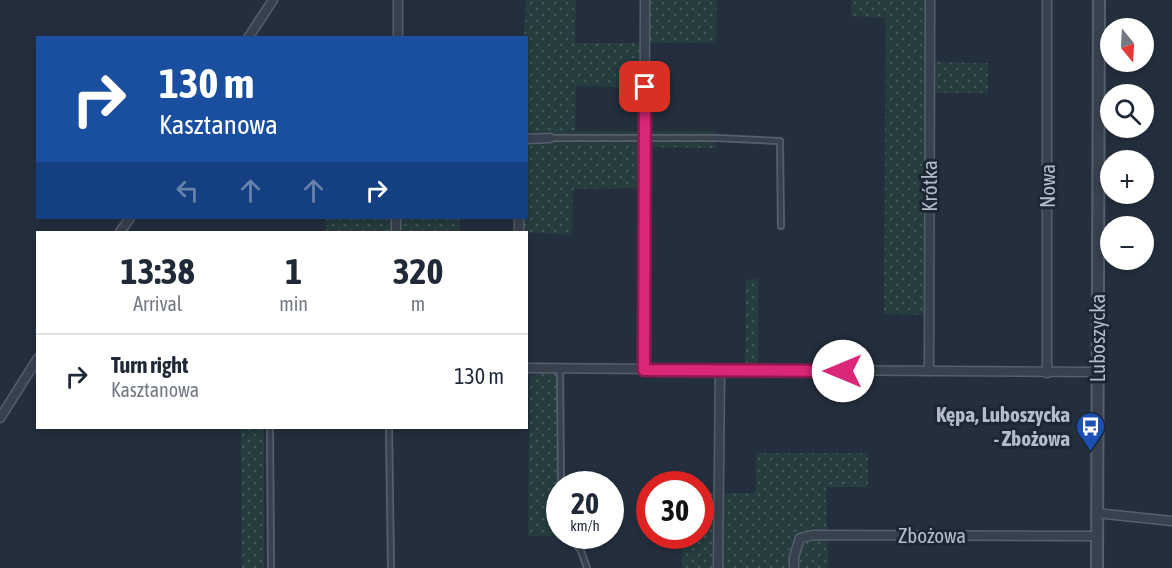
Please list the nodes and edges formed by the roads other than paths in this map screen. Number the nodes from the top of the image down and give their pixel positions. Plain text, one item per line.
1 (273, 0) edge
2 (398, 0) edge
3 (645, 0) edge
4 (930, 0) edge
5 (1047, 0) edge
6 (1099, 0) edge
7 (249, 36) edge
8 (398, 36) edge
9 (550, 138) joint
10 (528, 139) edge
11 (645, 139) junction
12 (781, 226) dead end
13 (36, 361) edge
14 (528, 368) edge
15 (560, 370) junction
16 (644, 370) junction
17 (720, 370) junction
18 (929, 371) junction
19 (1096, 372) junction
20 (1047, 373) junction
21 (0, 418) edge
22 (270, 429) edge
23 (389, 429) edge
24 (561, 471) edge
25 (1096, 513) junction
26 (1172, 520) edge
27 (1096, 536) junction
28 (580, 549) edge
29 (271, 568) edge
30 (391, 568) edge
31 (587, 568) edge
32 (718, 568) edge
33 (794, 568) edge
34 (1097, 568) edge

1 - 7 street
2 - 8 street
3 - 11 street
4 - 18 street, Krótka
5 - 20 street, Nowa
6 - 19 street, Luboszycka
9 - 10 street
9 - 11 lane
11 - 12 lane
11 - 16 street
13 - 21 street
14 - 15 street
15 - 16 street
15 - 24 lane
16 - 17 street
17 - 18 street
17 - 32 street
18 - 20 street
19 - 20 street
19 - 25 street, Luboszycka
22 - 29 lane
23 - 30 lane
25 - 26 street
25 - 27 street, Luboszycka
27 - 33 street, Zbożowa
27 - 34 street, Luboszycka
28 - 31 lane

